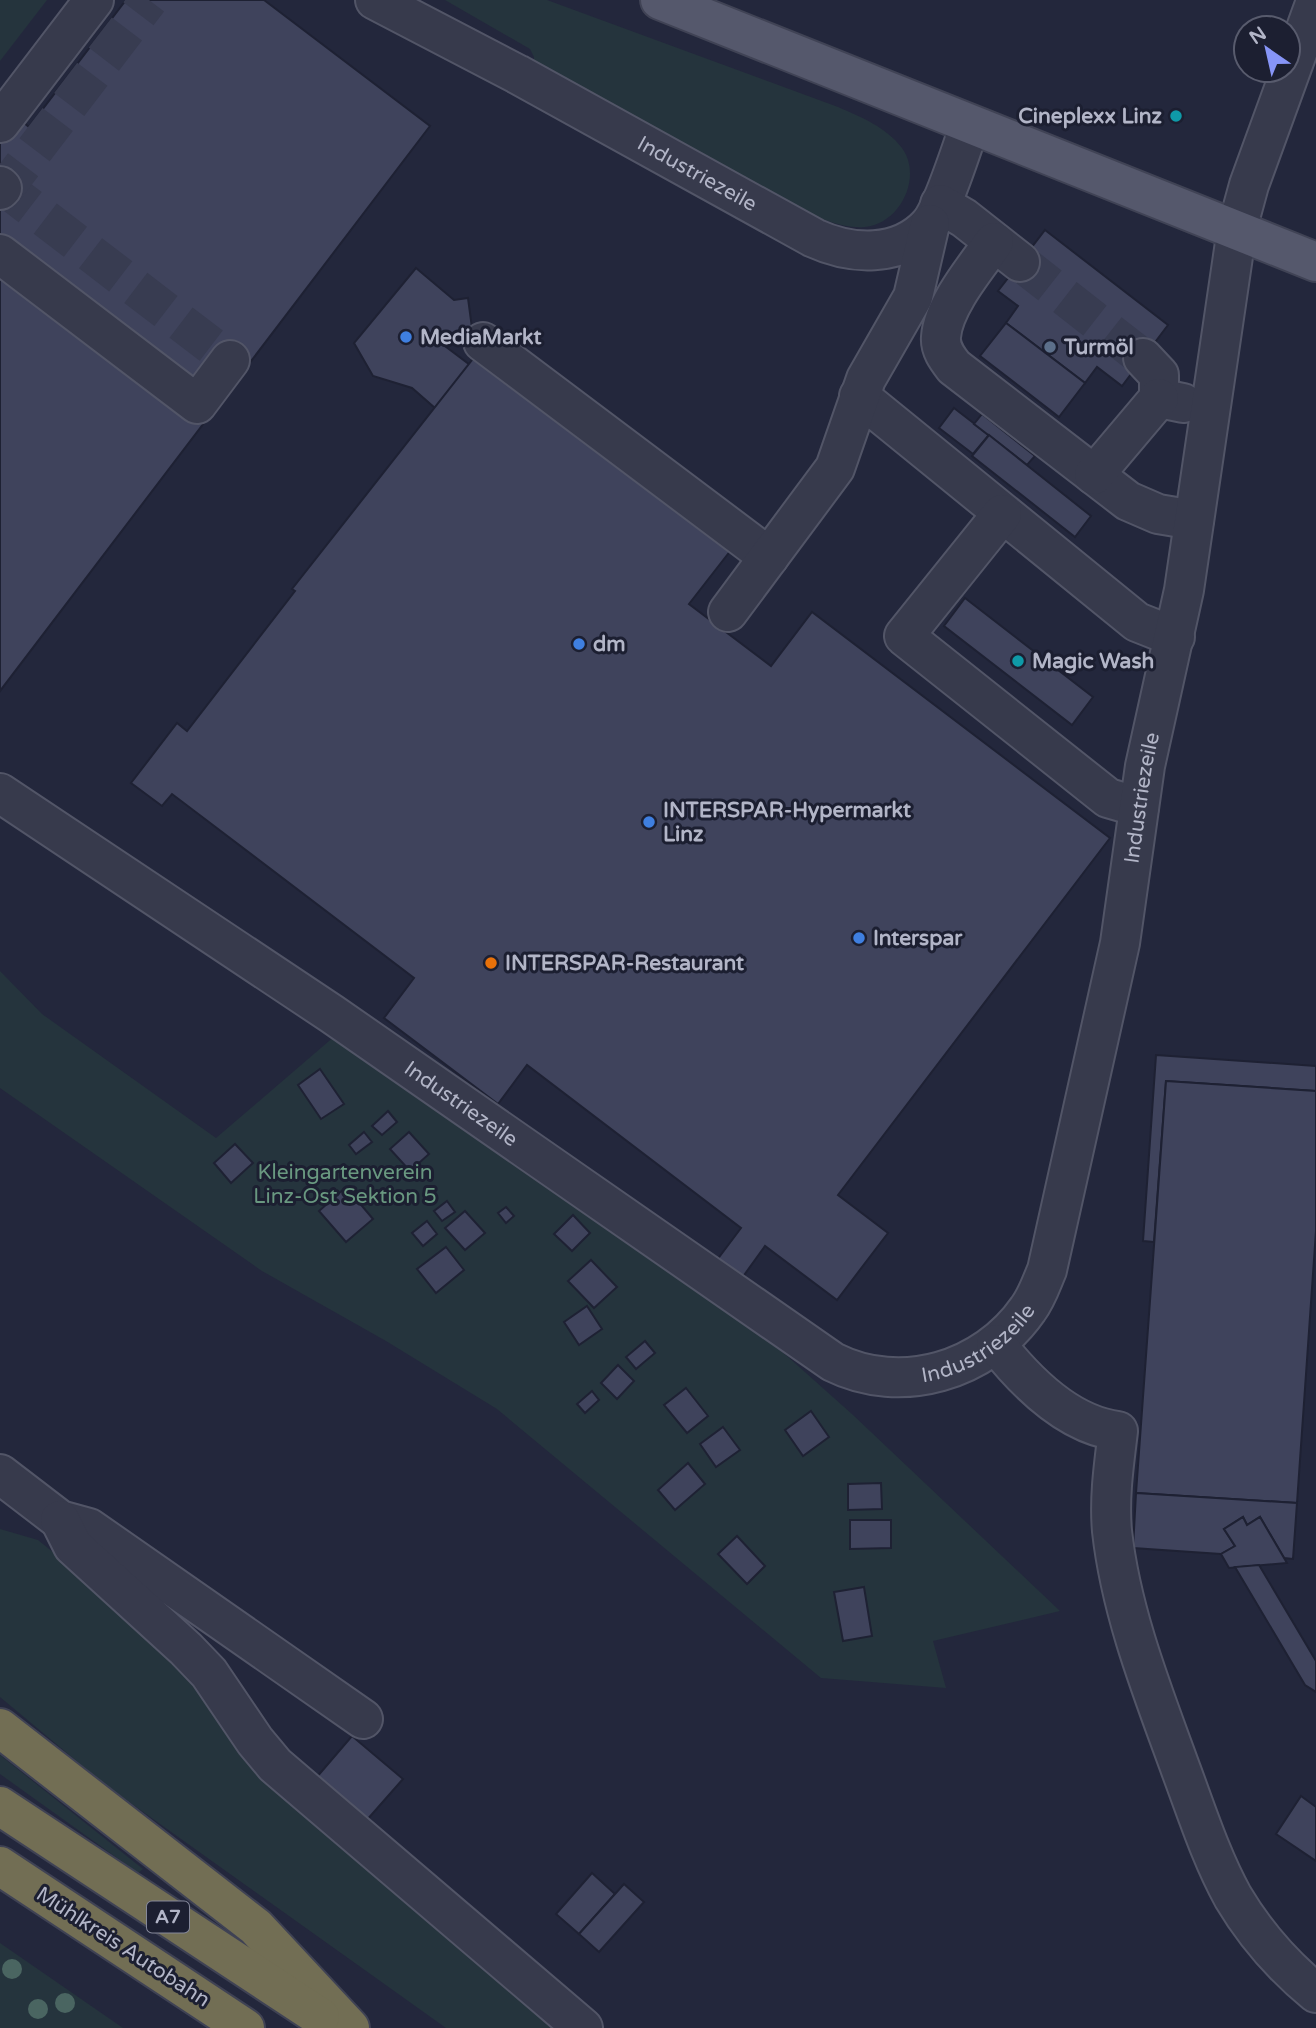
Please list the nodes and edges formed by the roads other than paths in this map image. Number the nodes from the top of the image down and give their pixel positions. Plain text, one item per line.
1 (94, 0) edge
2 (375, 0) edge
3 (660, 0) edge
4 (1313, 16) edge
5 (0, 123) edge
6 (970, 125) junction
7 (935, 214) junction
8 (1237, 229) junction
9 (0, 254) edge
10 (1316, 262) edge
11 (483, 342) dead end
12 (1143, 358) tunnel mouth
13 (230, 360) dead end
14 (859, 396) junction
15 (1159, 398) junction
16 (1210, 408) junction
17 (1094, 475) junction
18 (1002, 514) junction
19 (1194, 520) junction
20 (769, 557) junction
21 (728, 612) dead end
22 (1175, 637) junction
23 (0, 793) edge
24 (1139, 807) junction
25 (996, 1344) junction
26 (0, 1474) edge
27 (60, 1521) junction
28 (363, 1720) dead end
29 (0, 1728) edge
30 (0, 1806) edge
31 (0, 1866) edge
32 (0, 1897) edge
33 (112, 1939) junction
34 (1316, 1993) edge
35 (246, 2028) edge
36 (336, 2028) edge
37 (350, 2028) edge
38 (583, 2028) edge

1 - 5 street
2 - 7 street, Industriezeile
3 - 6 main road
4 - 8 street, Industriezeile
6 - 7 street
6 - 8 main road
7 - 14 street
7 - 17 street
8 - 10 main road
8 - 16 street, Industriezeile
9 - 13 street
11 - 20 street
12 - 15 street
14 - 18 street
14 - 20 street
15 - 16 street
15 - 17 street
16 - 19 street, Industriezeile
17 - 19 street
18 - 22 street
18 - 24 street
19 - 22 street, Industriezeile
20 - 21 street
22 - 24 street, Industriezeile
23 - 25 street, Industriezeile
24 - 25 street, Industriezeile
25 - 34 street
26 - 27 street
27 - 28 street
27 - 38 street
29 - 37 highway
30 - 36 highway, A7
31 - 33 highway, Mühlkreis Autobahn / A7
32 - 33 highway
33 - 35 highway, Mühlkreis Autobahn / A7

